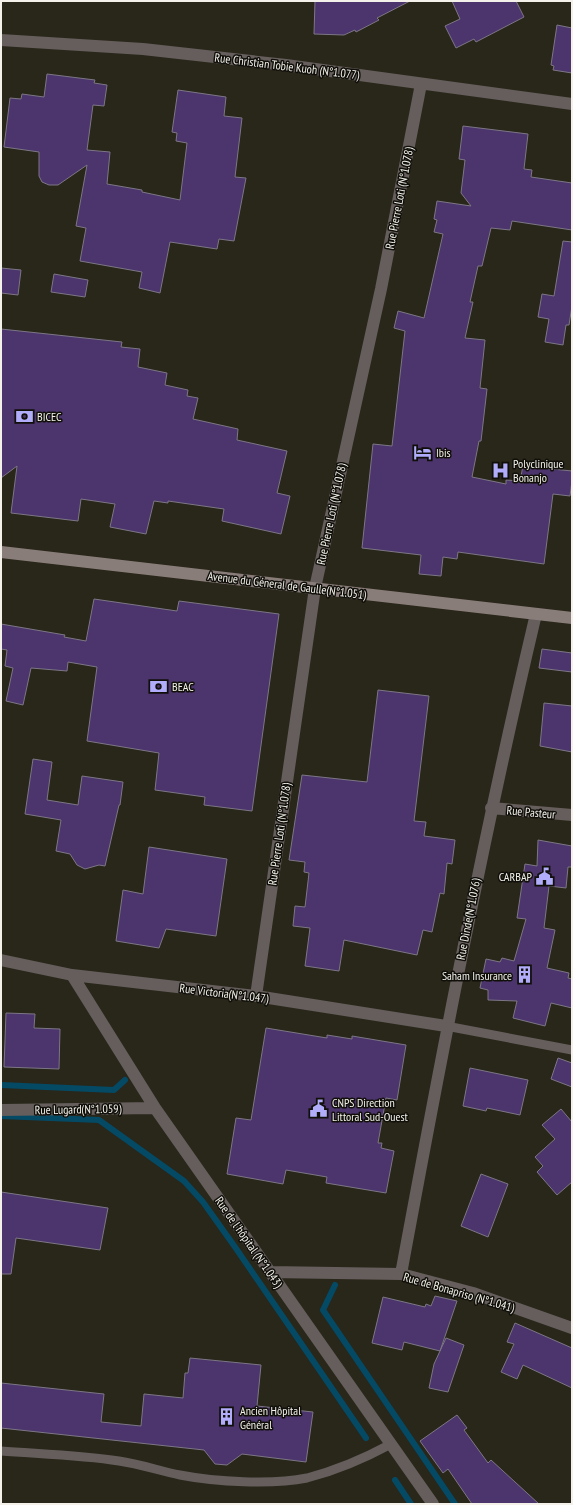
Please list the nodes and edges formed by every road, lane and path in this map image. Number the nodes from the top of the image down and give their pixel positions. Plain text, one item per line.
1 (1, 40) edge
2 (421, 84) junction
3 (572, 104) edge
4 (1, 552) edge
5 (315, 588) junction
6 (536, 614) junction
7 (572, 618) edge
8 (491, 808) junction
9 (572, 815) edge
10 (1, 960) edge
11 (72, 975) junction
12 (256, 996) junction
13 (446, 1026) junction
14 (572, 1050) edge
15 (155, 1108) junction
16 (1, 1110) edge
17 (270, 1272) junction
18 (401, 1274) junction
19 (572, 1328) edge
20 (391, 1444) junction
21 (1, 1451) edge
22 (433, 1504) edge

1 - 2 street, Rue Christian Tobie Kuoh (N°1.077)
2 - 3 street, Rue Christian Tobie Kuoh (N°1.077)
2 - 5 street, Rue Pierre Loti (N°1.078)
4 - 5 main road, Avenue du Géneral de Gaulle(N°1.051)
5 - 6 main road, Avenue du Géneral de Gaulle(N°1.051)
5 - 12 street, Rue Pierre Loti (N°1.078)
6 - 7 main road, Avenue du Géneral de Gaulle(N°1.051)
6 - 8 street, Rue Dinde(N°1.076)
8 - 9 street, Rue Pasteur
8 - 13 street, Rue Dinde(N°1.076)
10 - 11 street, Rue Victoria(N°1.047)
11 - 12 street, Rue Victoria(N°1.047)
11 - 15 street, Rue de l'hôpital (N°1.043)
12 - 13 street, Rue Victoria(N°1.047)
13 - 14 lane
13 - 18 street, Rue Dinde(N°1.076)
15 - 16 street, Rue Lugard(N°1.059)
15 - 17 street, Rue de l'hôpital (N°1.043)
17 - 18 street, Rue de Bonapriso (N°1.041)
17 - 20 street, Rue de l'hôpital (N°1.043)
18 - 19 street, Rue de Bonapriso (N°1.041)
20 - 21 lane
20 - 22 street, Rue de l'hôpital (N°1.043)

